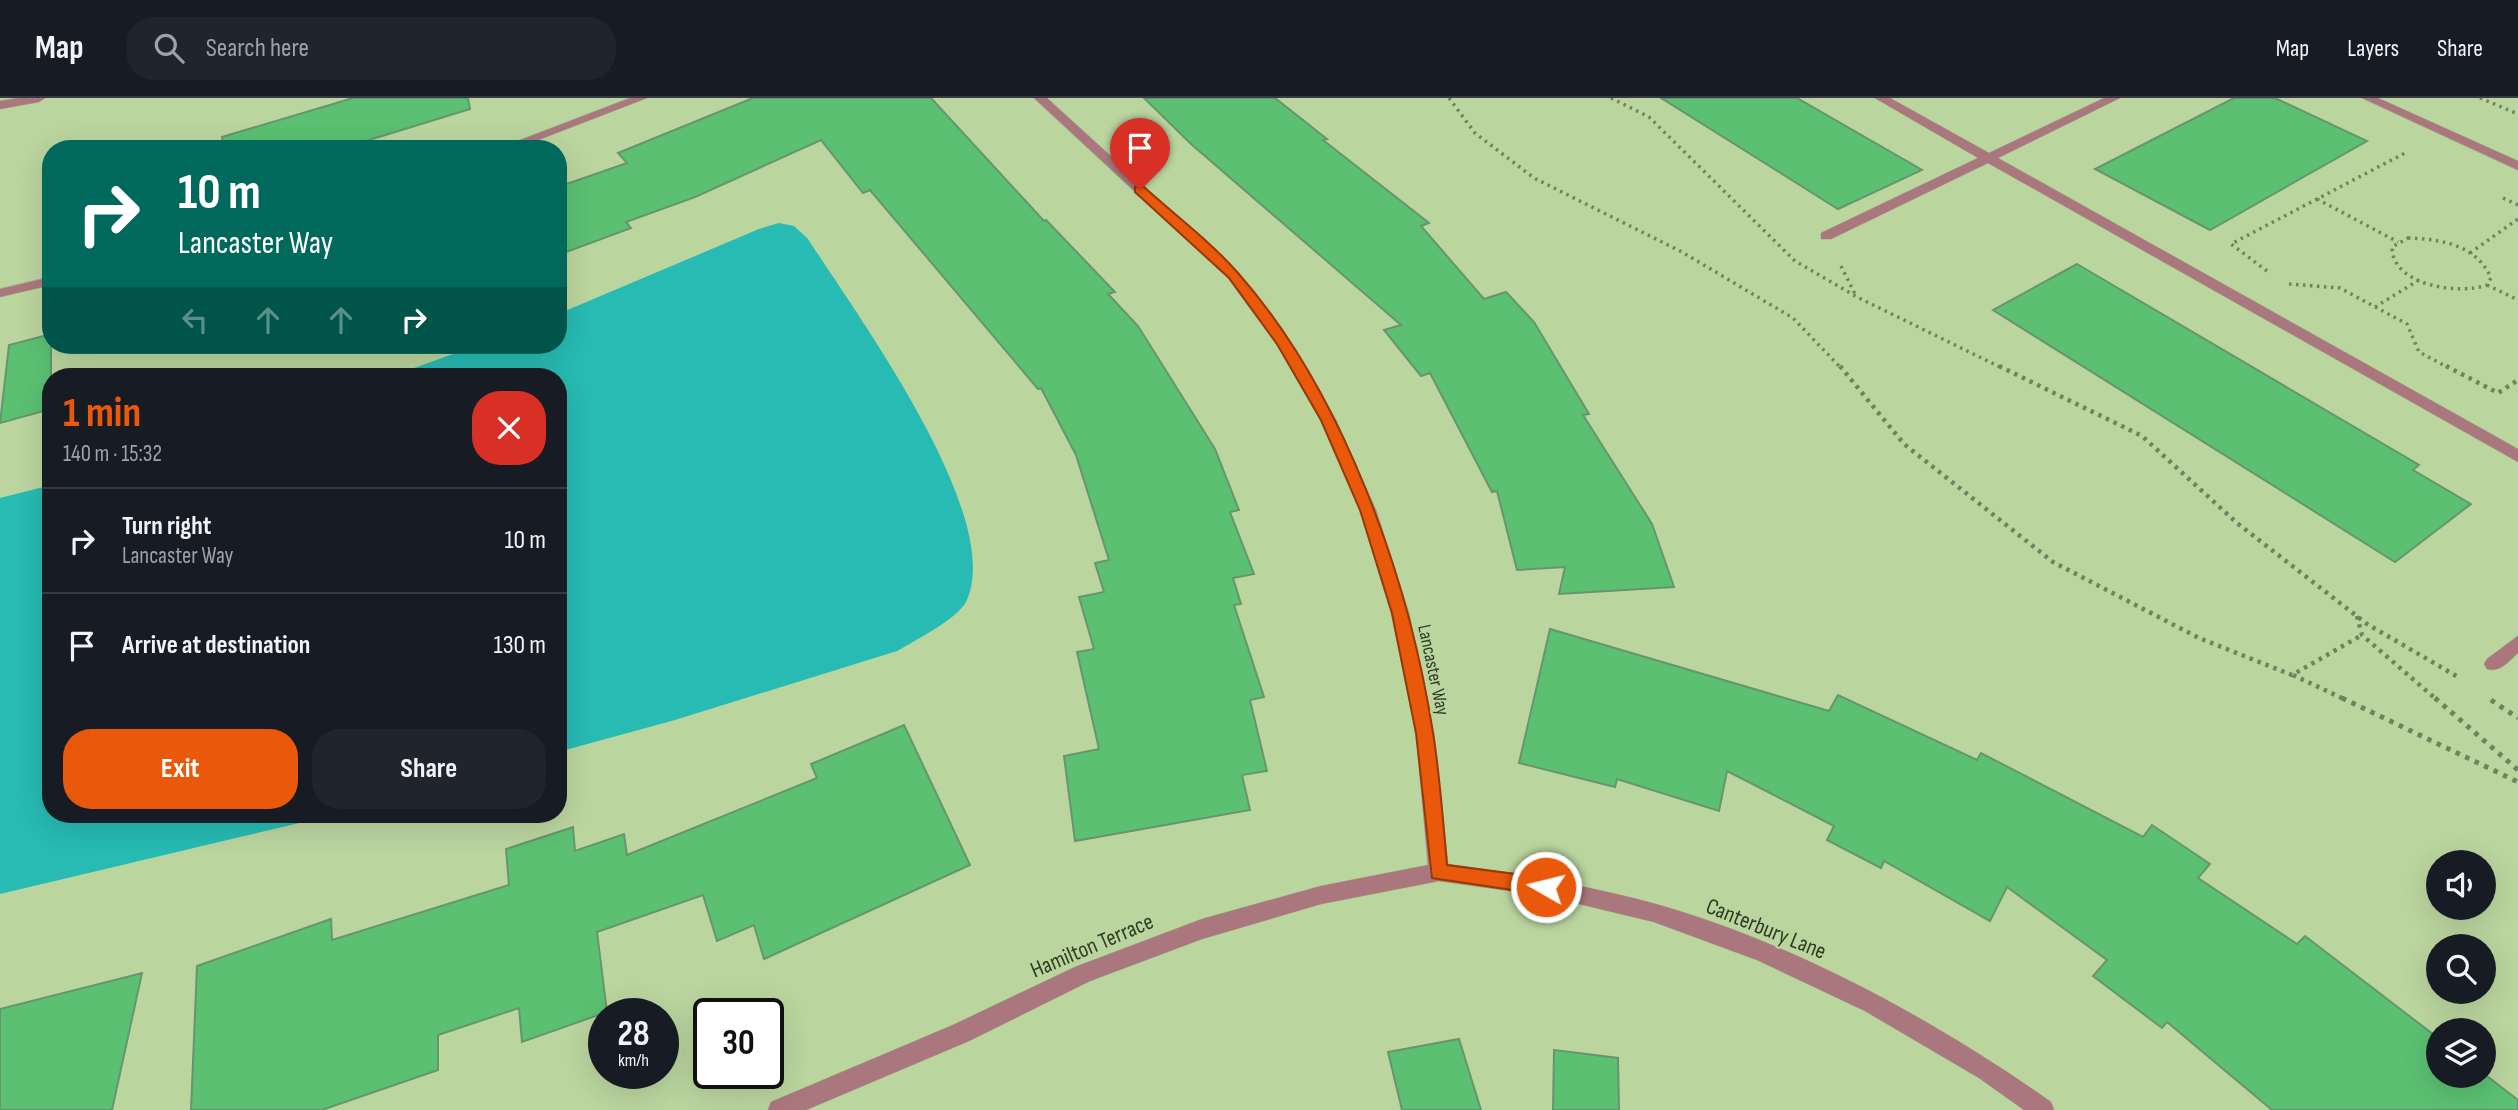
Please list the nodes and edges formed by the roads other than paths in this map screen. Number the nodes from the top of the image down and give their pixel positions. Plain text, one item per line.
1 (39, 98) edge
2 (641, 98) edge
3 (1040, 98) edge
4 (1881, 98) edge
5 (2114, 98) edge
6 (2368, 98) edge
7 (0, 105) edge
8 (527, 140) edge
9 (1987, 158) junction
10 (2518, 166) edge
11 (1826, 236) dead end
12 (42, 283) edge
13 (0, 293) edge
14 (2518, 456) edge
15 (2518, 643) edge
16 (2493, 663) dead end
17 (1439, 872) junction
18 (779, 1110) edge
19 (2043, 1110) edge

1 - 7 street
2 - 8 street
3 - 17 street, Lancaster Way
4 - 9 street
5 - 9 street
6 - 10 street
9 - 11 street
9 - 14 street
12 - 13 street
15 - 16 street
17 - 18 street, Hamilton Terrace
17 - 19 street, Canterbury Lane

